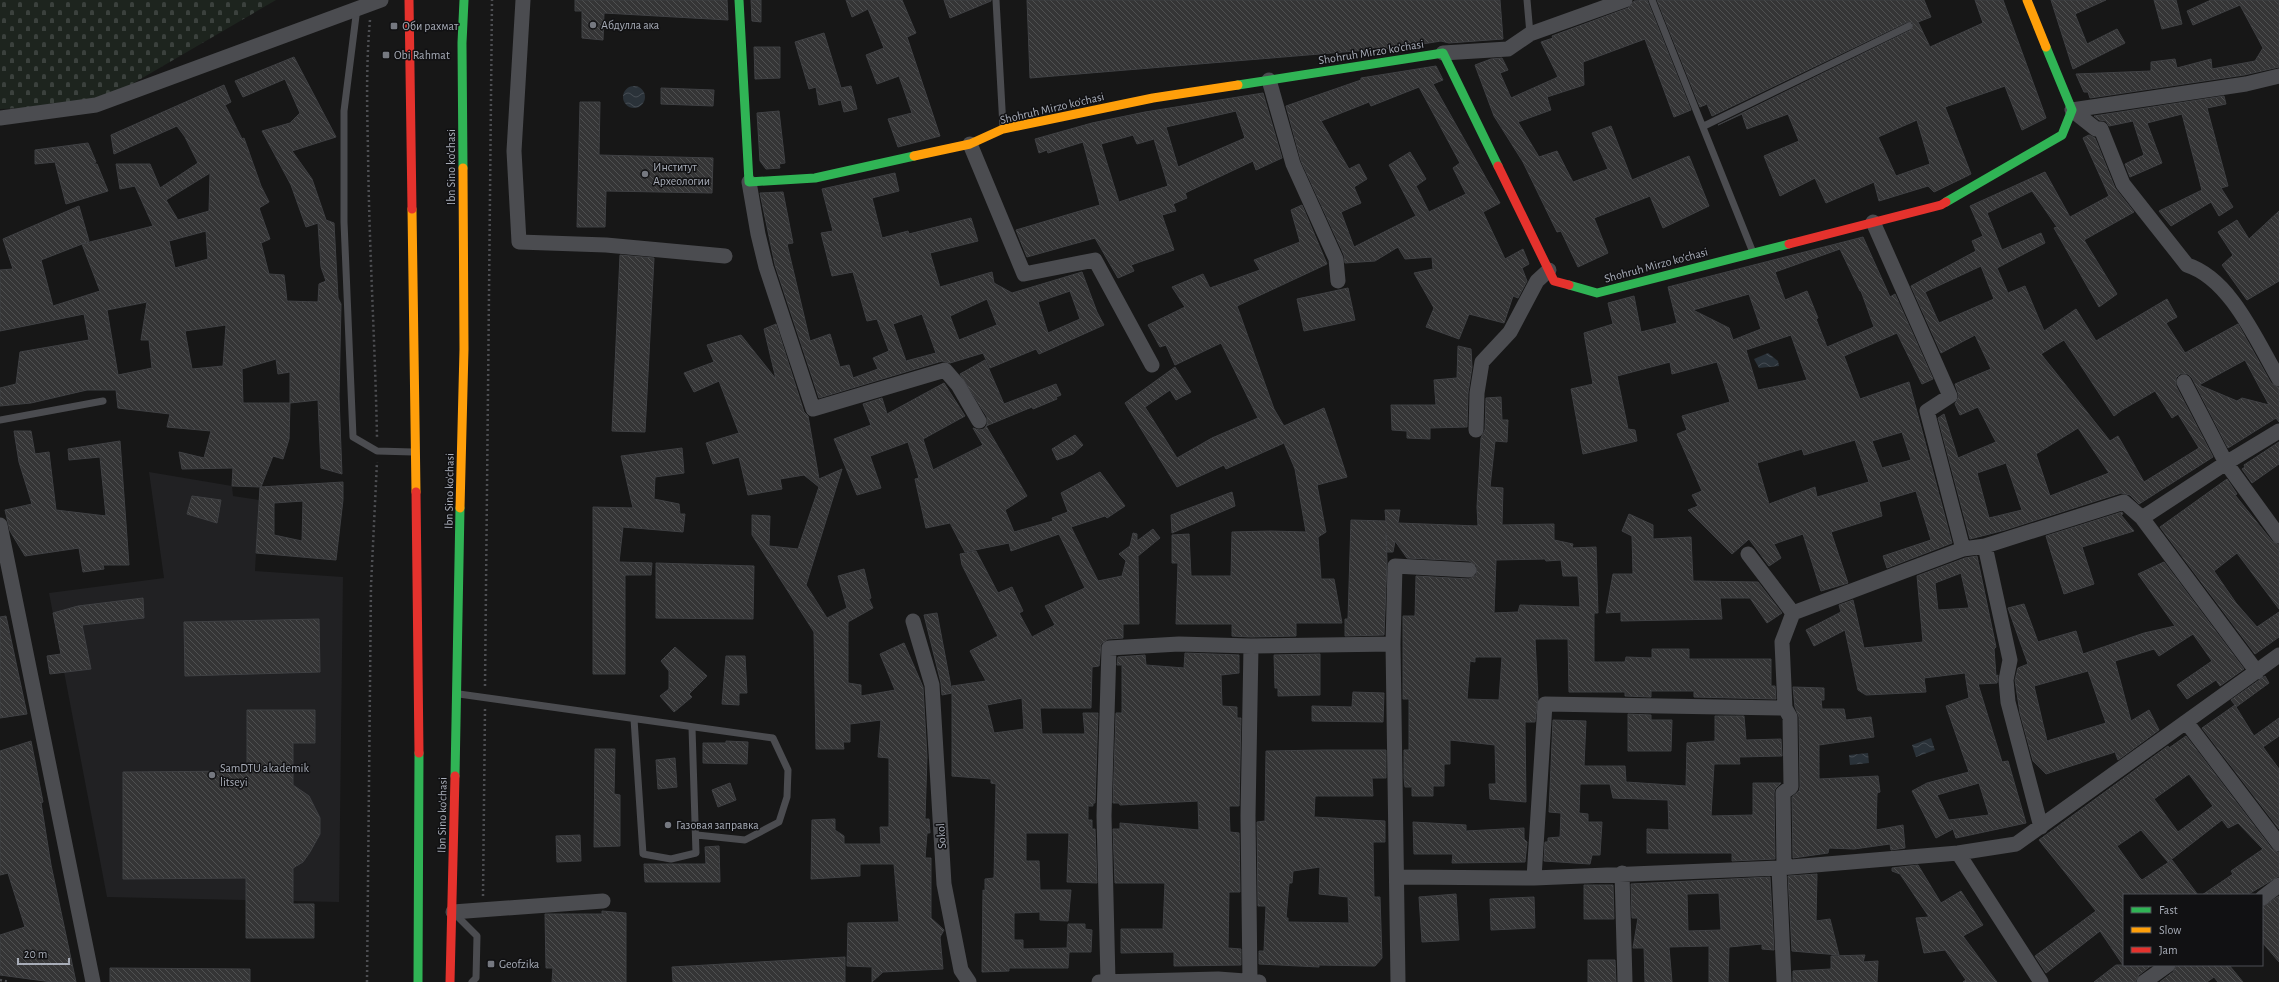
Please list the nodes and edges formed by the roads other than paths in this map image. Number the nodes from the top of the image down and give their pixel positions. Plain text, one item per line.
1 (409, 0) edge
2 (464, 0) edge
3 (523, 0) edge
4 (739, 0) edge
5 (996, 0) edge
6 (1527, 0) edge
7 (1625, 0) edge
8 (1652, 0) edge
9 (2027, 0) edge
10 (377, 1) edge
11 (357, 8) junction
12 (1909, 26) dead end
13 (1530, 34) junction
14 (1443, 53) junction
15 (2279, 76) edge
16 (1269, 80) junction
17 (2072, 110) junction
18 (0, 118) edge
19 (1704, 126) junction
20 (1003, 130) junction
21 (970, 144) junction
22 (749, 182) junction
23 (1873, 222) junction
24 (1753, 252) junction
25 (725, 256) dead end
26 (1549, 270) junction
27 (1338, 282) dead end
28 (1152, 365) dead end
29 (2279, 379) edge
30 (2184, 382) dead end
31 (103, 401) dead end
32 (0, 420) edge
33 (979, 421) dead end
34 (1476, 430) dead end
35 (2279, 431) edge
36 (415, 452) junction
37 (2226, 463) junction
38 (2142, 518) junction
39 (0, 524) edge
40 (2279, 536) edge
41 (1985, 546) junction
42 (1963, 549) junction
43 (1748, 554) dead end
44 (1469, 570) dead end
45 (1793, 613) junction
46 (913, 621) dead end
47 (1393, 644) junction
48 (1251, 646) junction
49 (2279, 655) edge
50 (2257, 672) junction
51 (456, 694) junction
52 (1785, 708) junction
53 (634, 719) junction
54 (2187, 722) junction
55 (692, 728) junction
56 (2041, 827) junction
57 (697, 836) junction
58 (2279, 844) edge
59 (1958, 853) junction
60 (1782, 867) junction
61 (1622, 873) junction
62 (1397, 877) junction
63 (1534, 878) junction
64 (2279, 885) edge
65 (2263, 897) edge
66 (603, 901) dead end
67 (452, 912) junction
68 (2167, 966) edge
69 (1104, 981) edge
70 (93, 982) edge
71 (418, 982) edge
72 (450, 982) edge
73 (472, 982) edge
74 (969, 982) edge
75 (1254, 982) edge
76 (1398, 982) edge
77 (1625, 982) edge
78 (1784, 982) edge
79 (2041, 982) edge
80 (2144, 982) edge

1 - 36 main road, Ibn Sino ko'chasi
2 - 51 main road, Ibn Sino ko'chasi
3 - 25 street
4 - 22 main road
5 - 20 lane
6 - 13 lane
7 - 13 street
8 - 19 lane
9 - 17 main road
10 - 11 street
11 - 18 street
11 - 36 lane
12 - 19 lane
13 - 14 street
14 - 16 main road, Shohruh Mirzo ko'chasi
14 - 26 main road, Shohruh Mirzo ko'chasi
15 - 17 street
16 - 20 main road, Shohruh Mirzo ko'chasi
16 - 27 street
17 - 23 main road, Shohruh Mirzo ko'chasi
17 - 29 street
19 - 24 lane
20 - 21 main road, Shohruh Mirzo ko'chasi
21 - 22 main road, Shohruh Mirzo ko'chasi
21 - 28 street
22 - 33 street
23 - 24 main road, Shohruh Mirzo ko'chasi
23 - 42 street
24 - 26 main road, Shohruh Mirzo ko'chasi
26 - 34 street
30 - 37 street
31 - 32 lane
35 - 37 street
36 - 71 main road, Ibn Sino ko'chasi
37 - 38 street
37 - 40 street
38 - 41 street
38 - 50 street
39 - 70 street
41 - 42 street
41 - 56 street
42 - 45 street
43 - 45 street
44 - 47 street
45 - 52 street
46 - 74 street, Sokol
47 - 48 street
47 - 62 street
48 - 69 street
48 - 75 street
49 - 50 street
50 - 54 street
51 - 53 lane
51 - 67 main road, Ibn Sino ko'chasi
52 - 60 street
52 - 63 street
53 - 55 lane
53 - 57 lane
54 - 56 street
54 - 58 street
55 - 57 lane
55 - 57 lane
56 - 59 street
59 - 60 street
59 - 79 street
60 - 61 street
60 - 78 street
61 - 63 street
61 - 77 street
62 - 63 street
62 - 76 street
64 - 65 street
66 - 67 street
67 - 72 main road, Ibn Sino ko'chasi
67 - 73 lane
68 - 80 street
69 - 75 street

